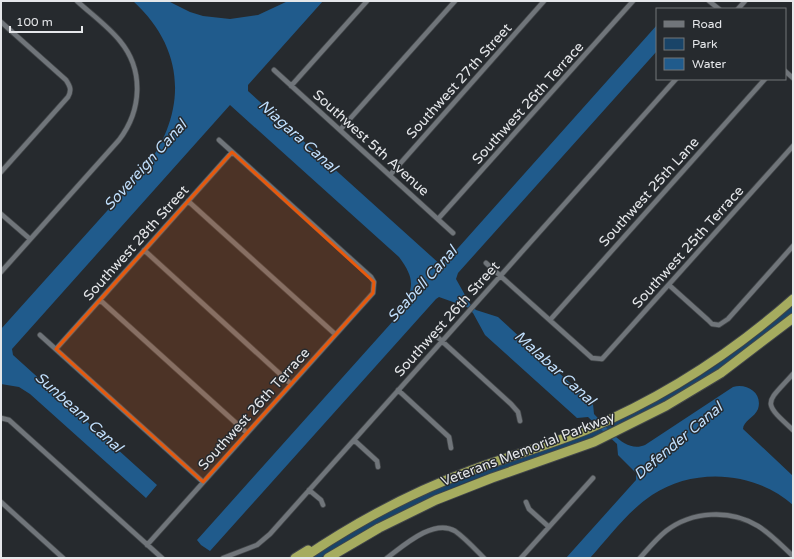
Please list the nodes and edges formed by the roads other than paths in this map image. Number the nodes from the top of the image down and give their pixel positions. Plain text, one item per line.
1 (77, 1) edge
2 (367, 1) edge
3 (456, 1) edge
4 (544, 1) edge
5 (633, 1) edge
6 (710, 1) edge
7 (718, 8) edge
8 (1, 22) edge
9 (274, 70) dead end
10 (675, 80) edge
11 (764, 80) edge
12 (291, 86) junction
13 (340, 130) junction
14 (219, 140) dead end
15 (793, 146) edge
16 (232, 152) junction
17 (1, 172) edge
18 (390, 175) junction
19 (188, 201) junction
20 (1, 214) edge
21 (438, 219) junction
22 (453, 233) dead end
23 (30, 239) junction
24 (793, 246) edge
25 (144, 250) junction
26 (486, 263) dead end
27 (1, 272) edge
28 (501, 276) junction
29 (669, 285) junction
30 (793, 299) edge
31 (100, 300) junction
32 (793, 318) edge
33 (550, 320) junction
34 (40, 334) dead end
35 (335, 334) junction
36 (433, 334) dead end
37 (442, 341) junction
38 (56, 350) junction
39 (793, 374) edge
40 (291, 384) junction
41 (398, 390) junction
42 (2, 418) edge
43 (520, 421) dead end
44 (793, 430) edge
45 (247, 433) junction
46 (354, 440) junction
47 (451, 448) dead end
48 (378, 467) dead end
49 (593, 478) dead end
50 (203, 482) junction
51 (309, 490) junction
52 (460, 490) junction
53 (1, 502) edge
54 (526, 502) dead end
55 (323, 505) dead end
56 (549, 527) junction
57 (147, 545) junction
58 (315, 550) junction
59 (793, 556) edge
60 (63, 558) edge
61 (162, 558) edge
62 (223, 558) edge
63 (295, 558) edge
64 (303, 558) edge
65 (328, 558) edge
66 (338, 558) edge
67 (388, 558) edge
68 (484, 558) edge
69 (521, 558) edge
70 (640, 558) edge

1 - 23 street
2 - 12 street
3 - 13 street
4 - 18 street, Southwest 27th Street
5 - 21 street, Southwest 26th Terrace
6 - 7 street
8 - 17 street
9 - 12 street, Southwest 5th Avenue
10 - 28 street, Southwest 26th Street
11 - 33 street, Southwest 25th Lane
12 - 13 street, Southwest 5th Avenue
13 - 18 street, Southwest 5th Avenue
14 - 16 street
15 - 29 street, Southwest 25th Terrace
16 - 19 street, Southwest 28th Street
16 - 35 street, Southwest 26th Terrace
18 - 21 street, Southwest 5th Avenue
19 - 25 street, Southwest 28th Street
19 - 35 street
20 - 23 street
21 - 22 street, Southwest 5th Avenue
23 - 27 street
24 - 29 street
25 - 31 street, Southwest 28th Street
25 - 40 street
26 - 28 street
28 - 33 street
28 - 37 street, Southwest 26th Street
29 - 33 street, Southwest 25th Terrace
30 - 58 highway, Veterans Memorial Parkway
31 - 38 street, Southwest 28th Street
31 - 45 street
32 - 52 highway, Veterans Memorial Parkway
34 - 38 street
35 - 40 street, Southwest 26th Terrace
36 - 37 street
37 - 41 street, Southwest 26th Street
37 - 43 street
38 - 50 street
39 - 44 street
40 - 45 street, Southwest 26th Terrace
41 - 46 street, Southwest 26th Street
41 - 47 street
42 - 57 street
45 - 50 street, Southwest 26th Terrace
46 - 48 street
46 - 51 street, Southwest 26th Street
49 - 56 street
50 - 57 street, Southwest 26th Terrace
51 - 55 street
51 - 62 street, Southwest 26th Street
52 - 65 highway, Veterans Memorial Parkway
52 - 66 highway
53 - 60 street
54 - 56 street
56 - 69 street
57 - 61 street
58 - 63 highway
58 - 64 highway, Veterans Memorial Parkway
59 - 70 street
67 - 68 street

